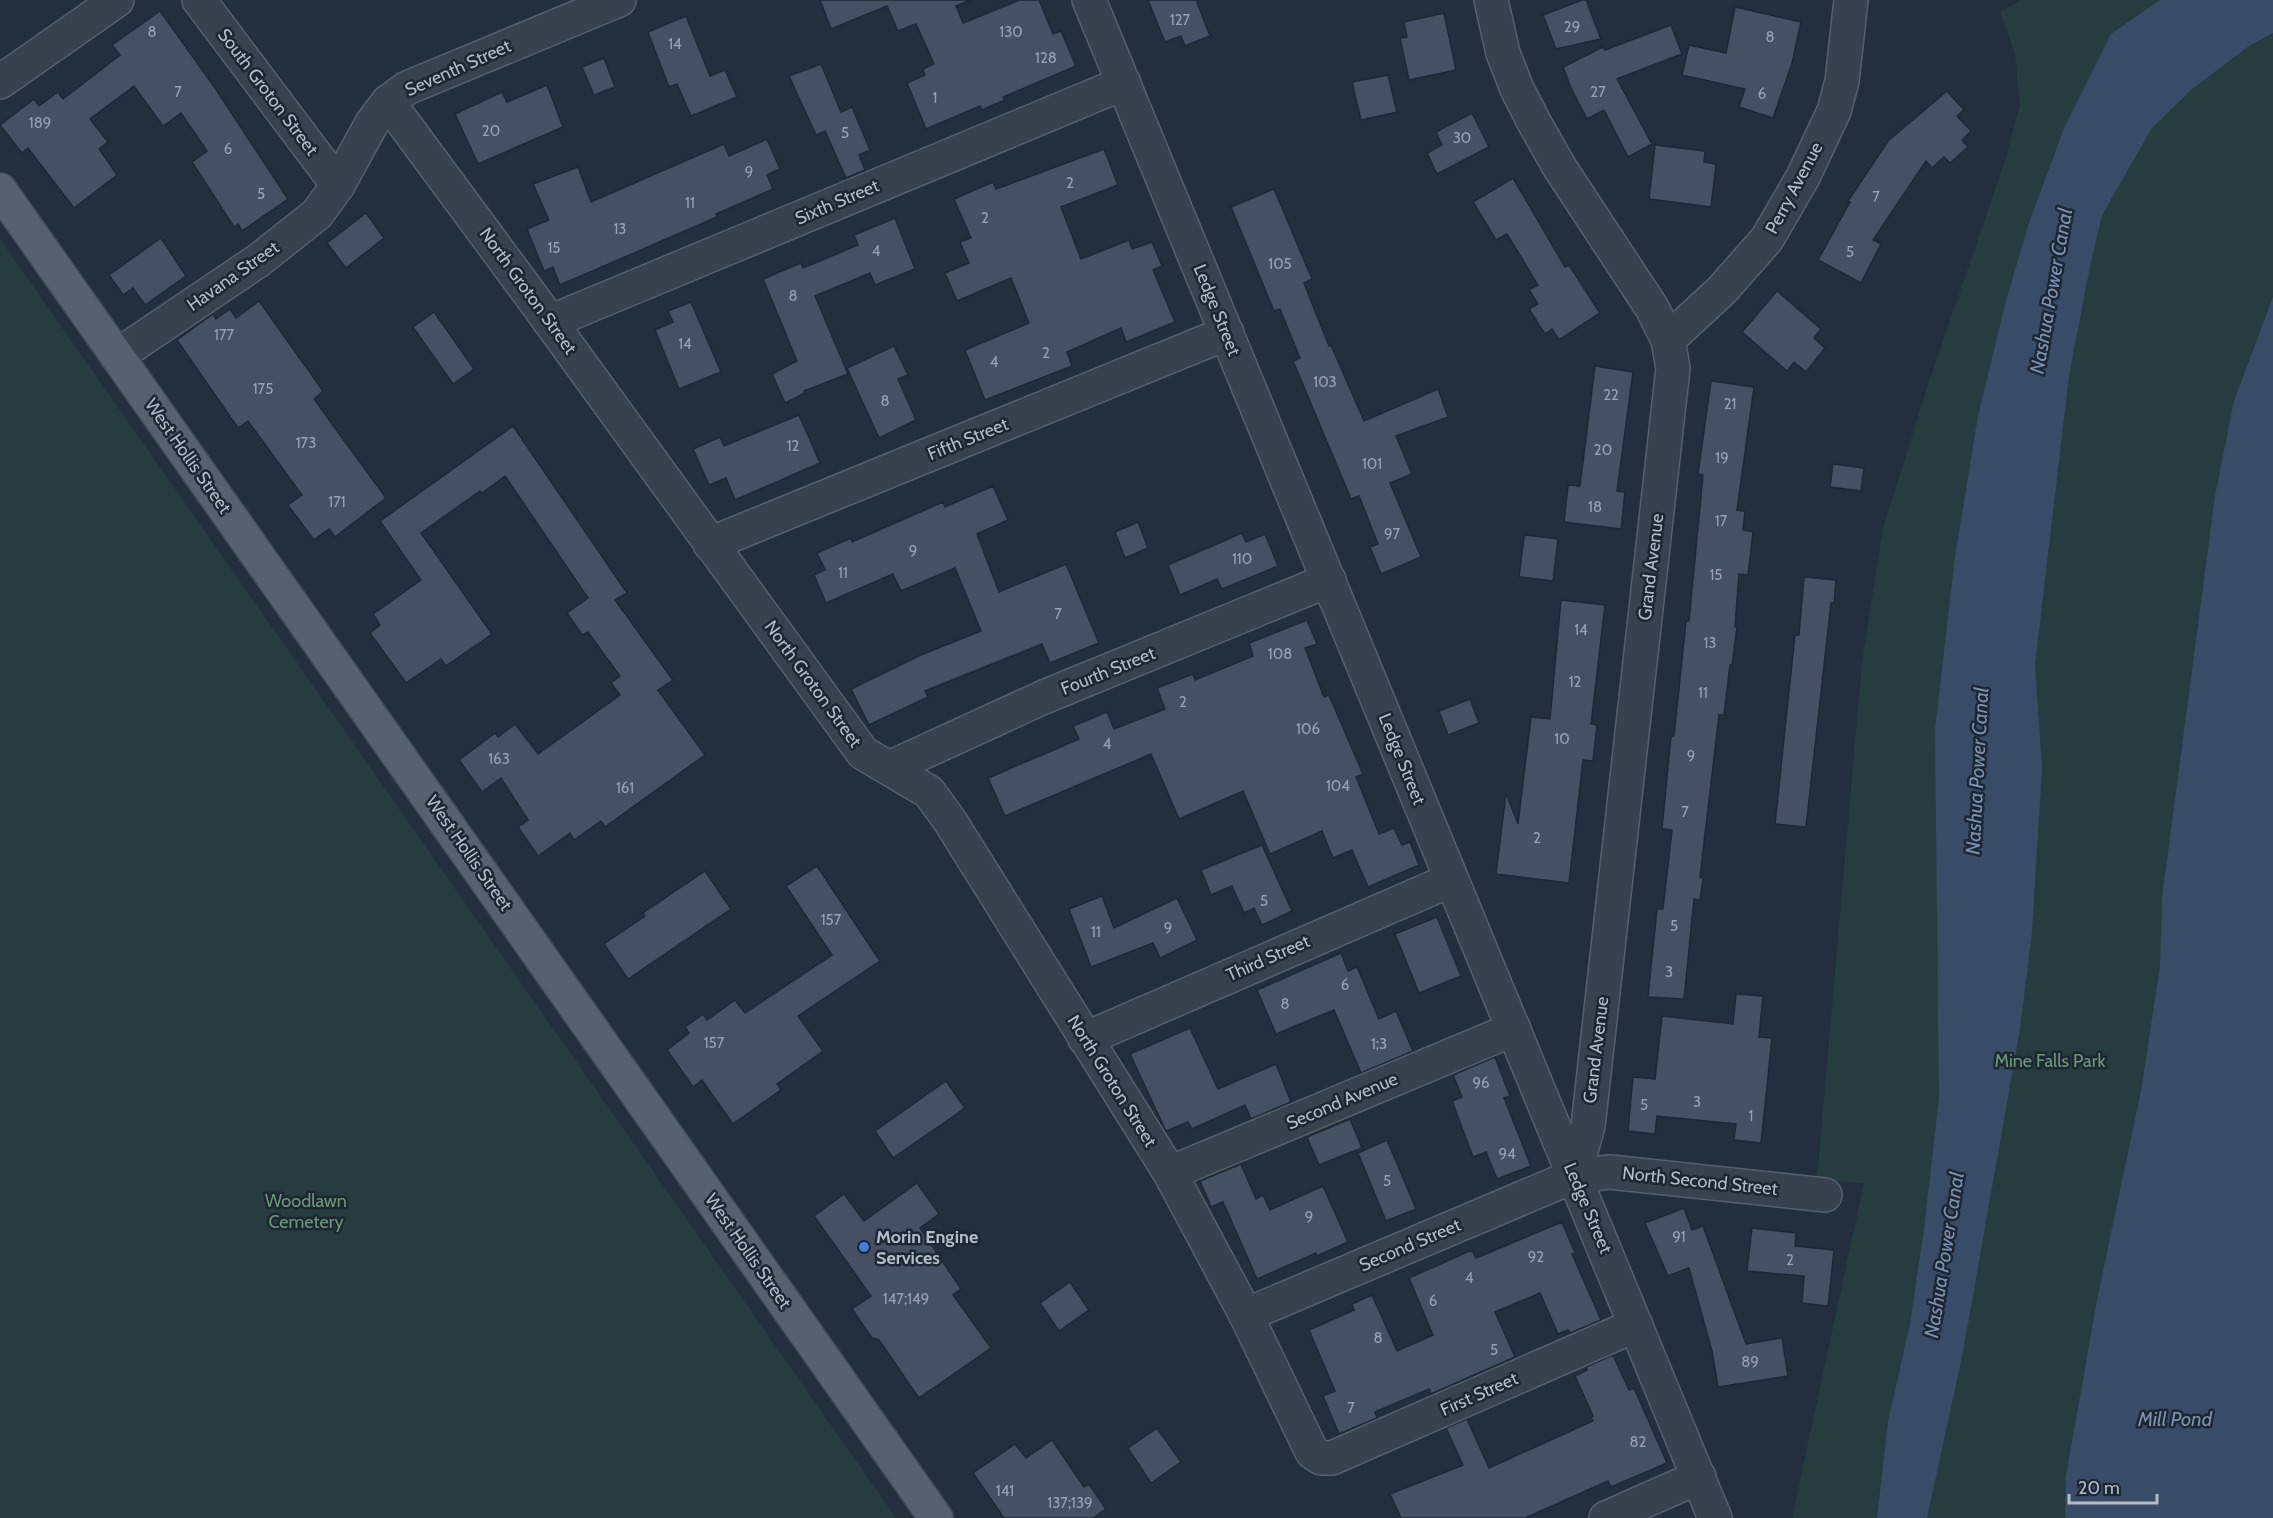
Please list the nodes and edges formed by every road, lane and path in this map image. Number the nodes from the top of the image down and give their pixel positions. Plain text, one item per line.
1 (117, 0) edge
2 (199, 0) edge
3 (619, 0) edge
4 (1089, 0) edge
5 (1491, 0) edge
6 (1851, 0) edge
7 (0, 82) edge
8 (1124, 83) junction
9 (388, 102) junction
10 (338, 185) junction
11 (0, 190) edge
12 (550, 322) junction
13 (1227, 333) junction
14 (1668, 340) junction
15 (117, 356) junction
16 (710, 544) junction
17 (1329, 580) junction
18 (889, 768) junction
19 (1451, 880) junction
20 (1514, 1029) junction
21 (1085, 1039) junction
22 (1170, 1173) junction
23 (1574, 1176) junction
24 (1826, 1195) dead end
25 (1246, 1315) junction
26 (1636, 1325) junction
27 (1321, 1458) joint
28 (1699, 1477) junction
29 (936, 1518) edge
30 (1606, 1518) edge
31 (1715, 1518) edge

1 - 7 street
2 - 10 street, South Groton Street
3 - 9 street, Seventh Street
4 - 8 street, Ledge Street
5 - 14 street, Grand Avenue
6 - 14 street, Perry Avenue
8 - 12 street, Sixth Street
8 - 13 street, Ledge Street
9 - 10 street, Seventh Street
9 - 12 street, North Groton Street
10 - 15 street, Havana Street
11 - 15 main road, West Hollis Street
12 - 16 street, North Groton Street
13 - 16 street, Fifth Street
13 - 17 street, Ledge Street
14 - 23 street, Grand Avenue
15 - 29 main road, West Hollis Street
16 - 18 street, North Groton Street
17 - 18 street, Fourth Street
17 - 19 street, Ledge Street
18 - 21 street, North Groton Street
19 - 20 street, Ledge Street
19 - 21 street, Third Street
20 - 22 street, Second Avenue
20 - 23 street, Ledge Street
21 - 22 street, North Groton Street
22 - 25 street, North Groton Street
23 - 24 street, North Second Street
23 - 25 street, Second Street
23 - 26 street, Ledge Street
25 - 27 street, North Groton Street
26 - 27 street, First Street
26 - 28 street, Ledge Street
28 - 30 street
28 - 31 street, Ledge Street

